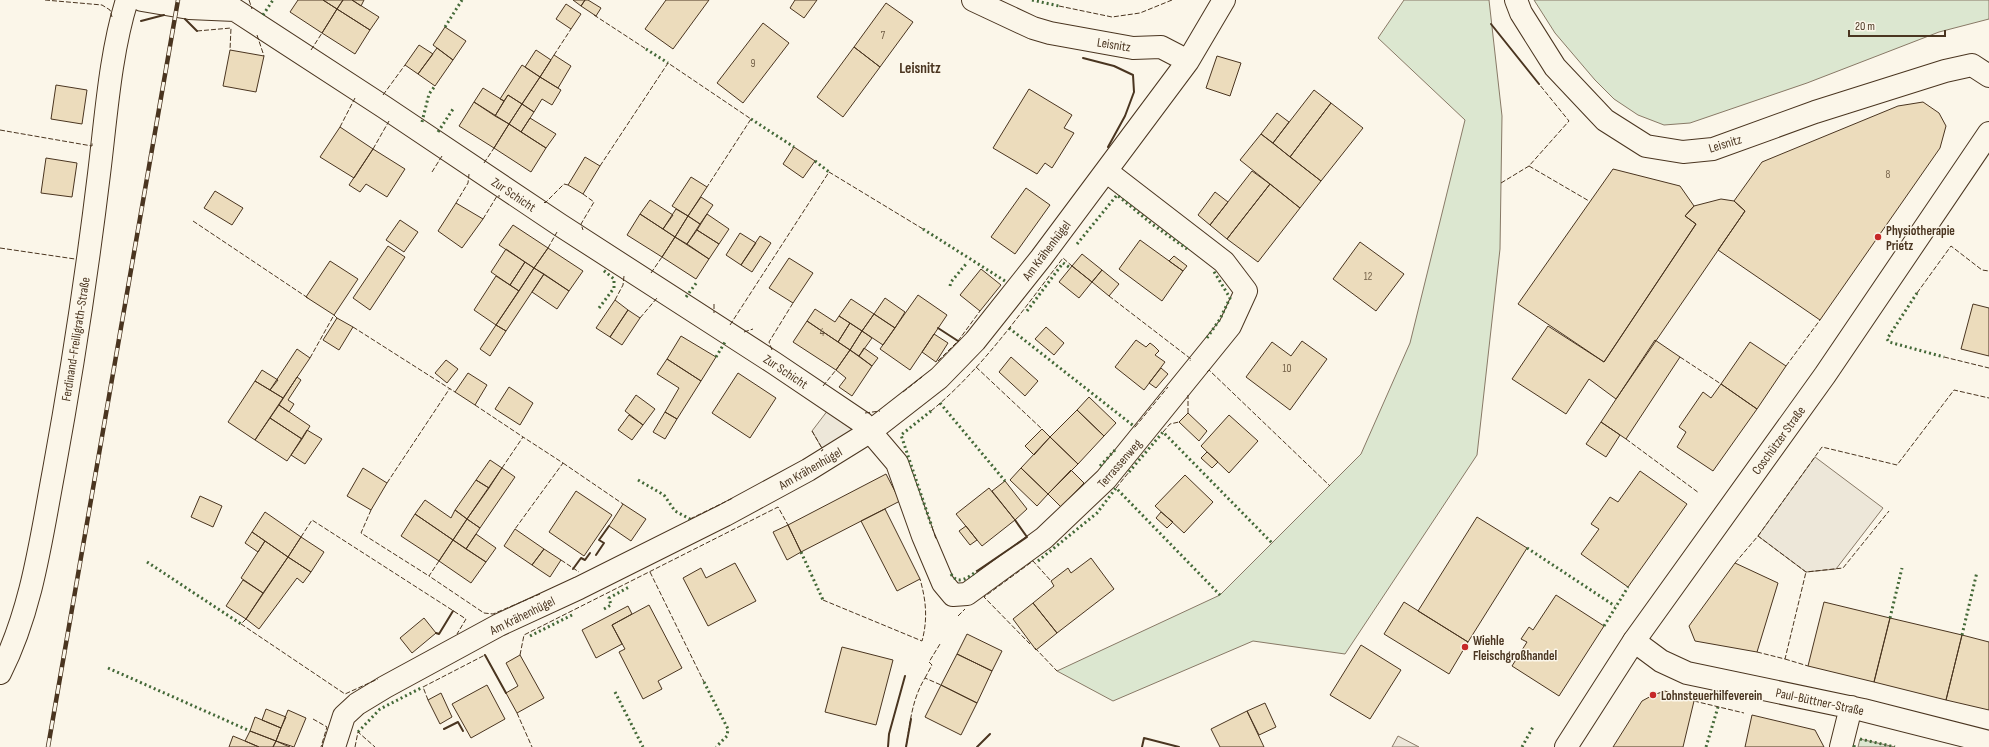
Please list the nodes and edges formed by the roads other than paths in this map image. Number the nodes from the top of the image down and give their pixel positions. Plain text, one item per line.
1 (127, 0) edge
2 (142, 0) edge
3 (973, 0) edge
4 (1224, 0) edge
5 (1516, 0) edge
6 (237, 5) edge
7 (1188, 61) junction
8 (1989, 76) edge
9 (1989, 133) edge
10 (1106, 171) junction
11 (871, 431) junction
12 (1634, 640) junction
13 (0, 673) edge
14 (1851, 707) junction
15 (1989, 742) edge
16 (334, 747) edge
17 (1566, 747) edge
18 (1841, 747) edge

1 - 13 street, Ferdinand-Freiligrath-Straße
2 - 6 street, Zur Schicht
3 - 7 street, Leisnitz
4 - 7 street
5 - 8 street, Leisnitz
6 - 11 street, Zur Schicht
7 - 10 street, Am Krähenhügel
9 - 12 street, Coschützer Straße
10 - 11 street, Am Krähenhügel
10 - 11 street, Terrassenweg
11 - 16 street, Am Krähenhügel
12 - 14 street, Paul-Büttner-Straße
12 - 17 street, Coschützer Straße
14 - 15 street, Paul-Büttner-Straße
14 - 18 street

